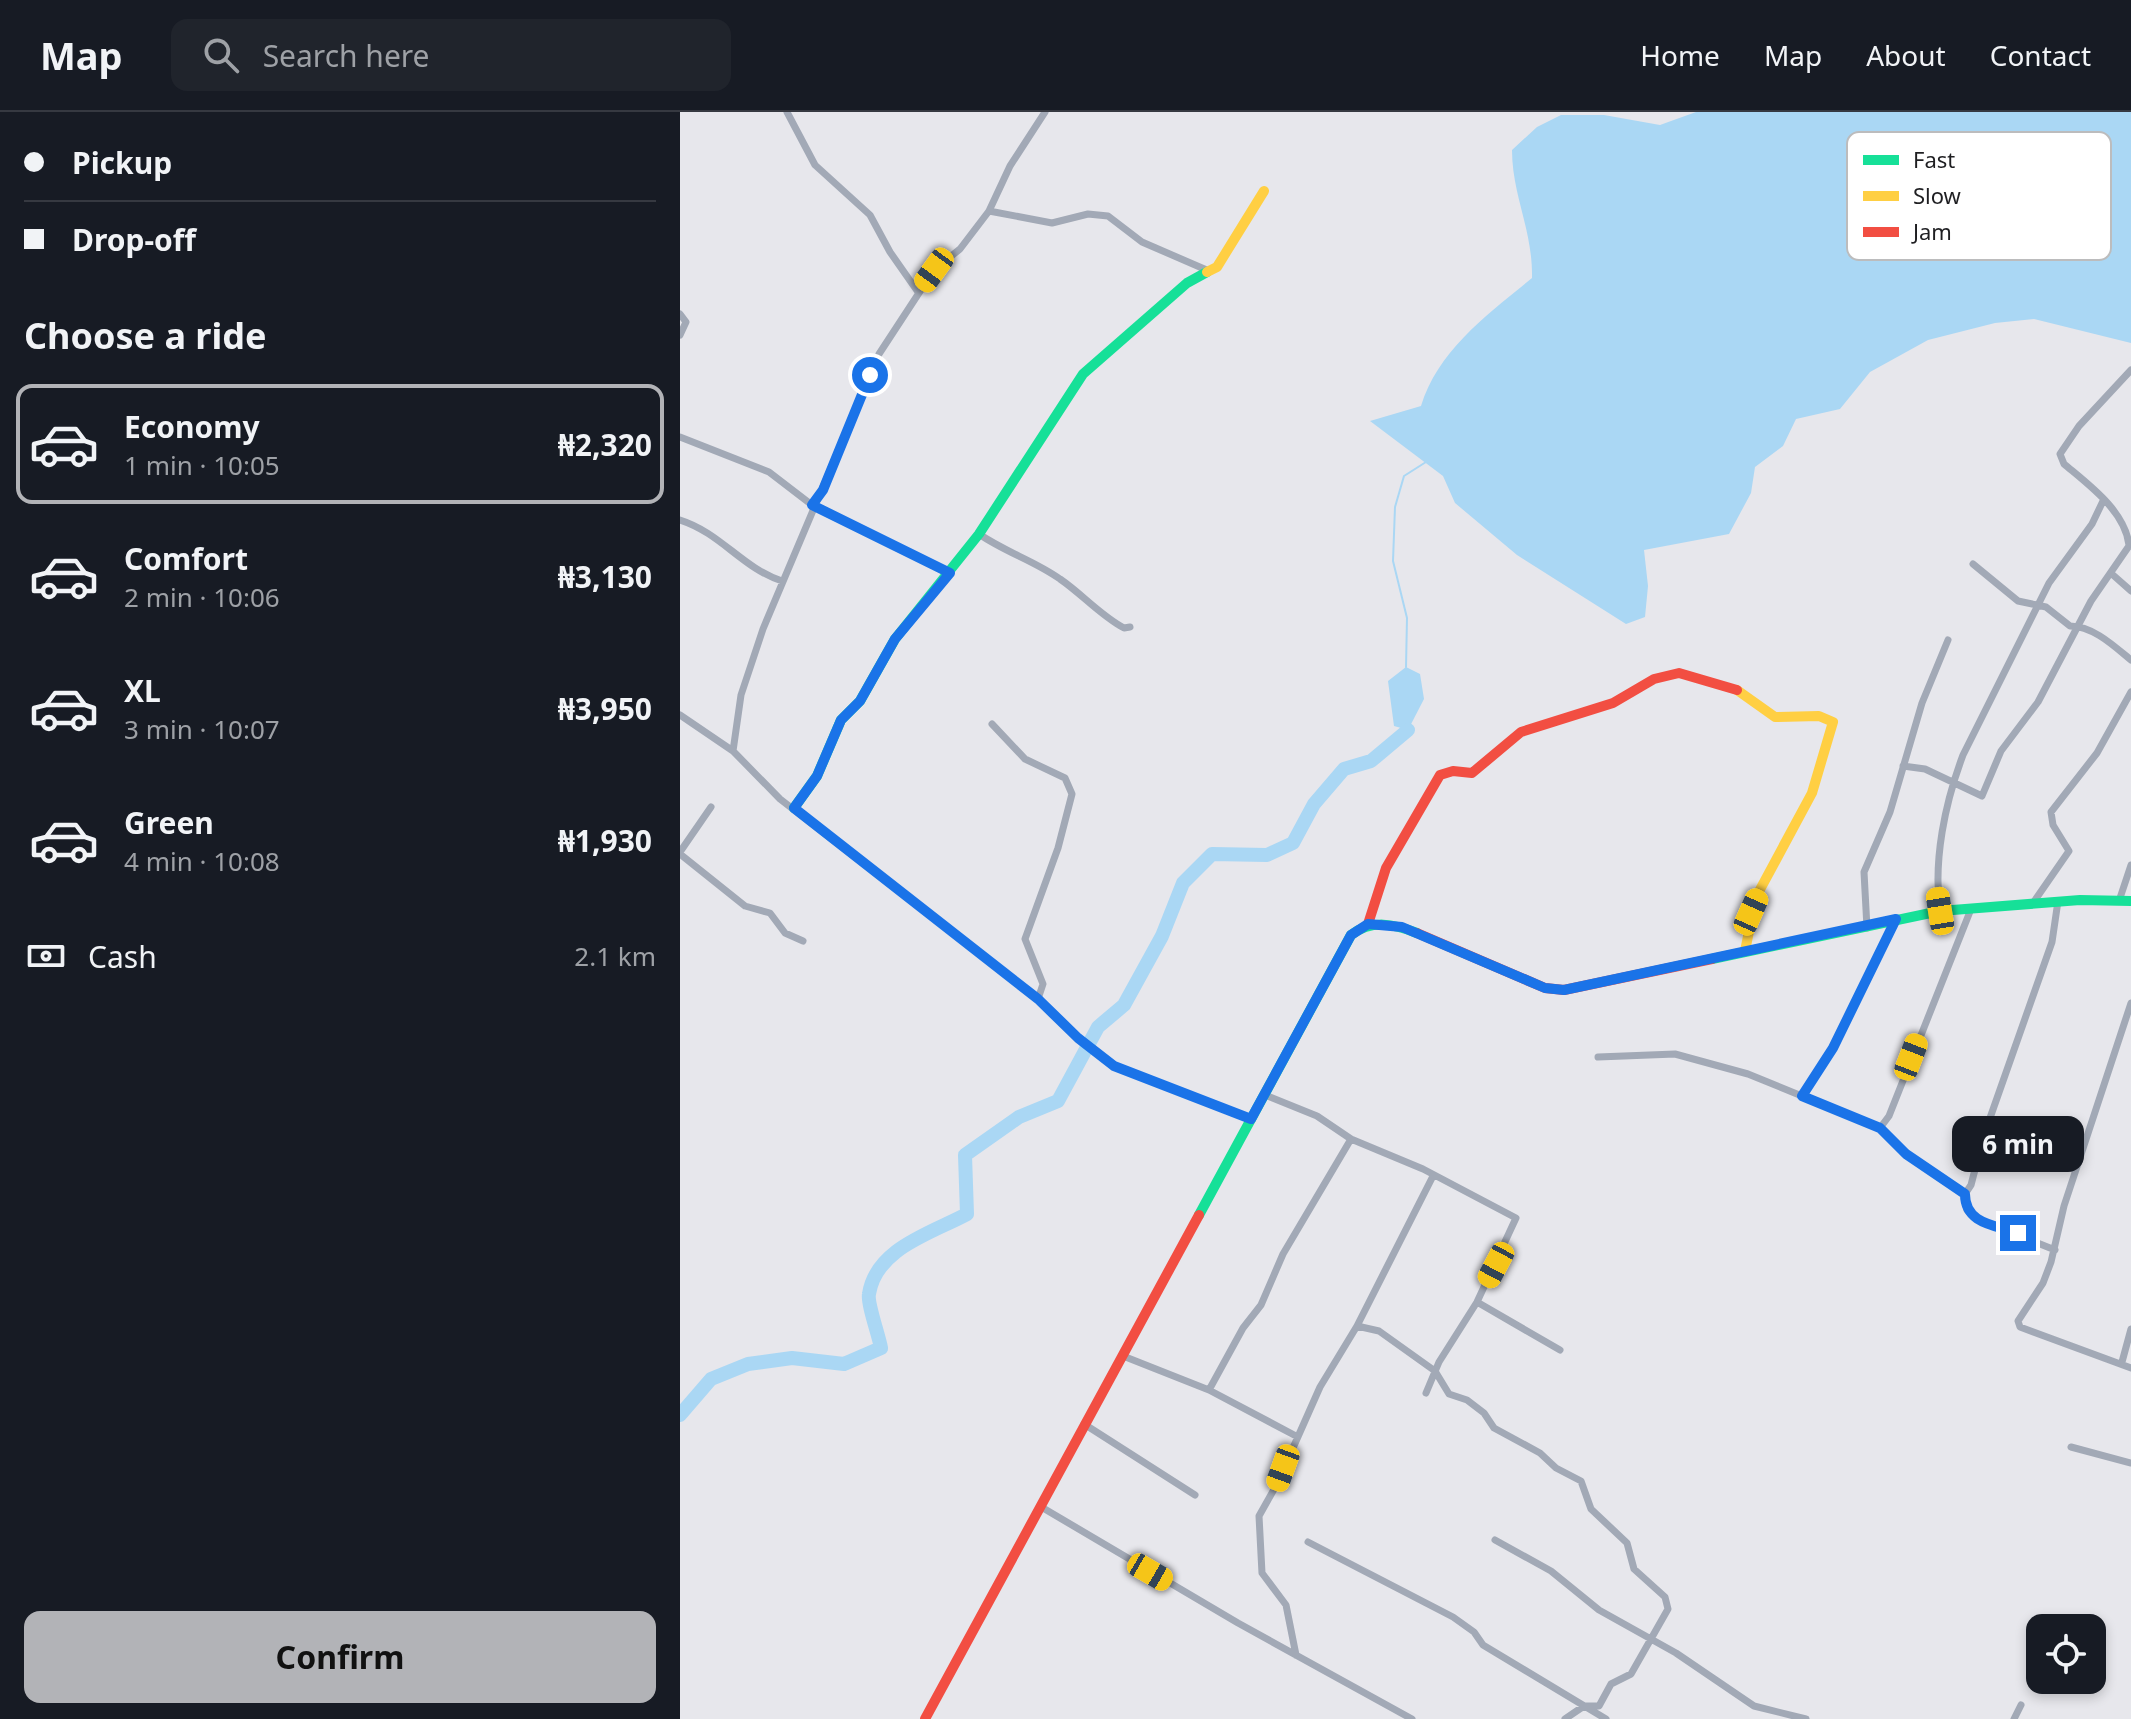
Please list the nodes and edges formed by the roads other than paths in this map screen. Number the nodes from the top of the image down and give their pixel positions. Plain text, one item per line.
1 (787, 112) edge
2 (1045, 112) edge
3 (1264, 191) dead end
4 (989, 211) junction
5 (1209, 271) junction
6 (918, 292) junction
7 (680, 314) edge
8 (680, 335) edge
9 (2131, 370) edge
10 (680, 437) edge
11 (2103, 501) junction
12 (812, 505) junction
13 (680, 520) edge
14 (979, 534) junction
15 (2130, 544) edge
16 (1973, 564) dead end
17 (950, 573) junction
18 (2113, 575) junction
19 (782, 581) junction
20 (2131, 591) edge
21 (2038, 605) junction
22 (2081, 626) junction
23 (1130, 627) dead end
24 (1948, 640) dead end
25 (2131, 660) edge
26 (2131, 692) edge
27 (680, 715) edge
28 (992, 724) dead end
29 (733, 751) junction
30 (1903, 766) junction
31 (1953, 781) junction
32 (711, 807) dead end
33 (794, 808) junction
34 (680, 853) edge
35 (2131, 865) edge
36 (2058, 901) junction
37 (2119, 901) junction
38 (2131, 901) edge
39 (2033, 903) junction
40 (1971, 909) junction
41 (1940, 911) junction
42 (1896, 919) junction
43 (1368, 924) junction
44 (1867, 928) junction
45 (803, 941) dead end
46 (1745, 951) junction
47 (1038, 999) junction
48 (2131, 1003) edge
49 (1598, 1057) dead end
50 (1265, 1095) junction
51 (1802, 1096) junction
52 (1251, 1119) junction
53 (1880, 1128) junction
54 (1351, 1139) junction
55 (1433, 1176) junction
56 (1965, 1194) junction
57 (2055, 1250) junction
58 (1477, 1302) junction
59 (1357, 1326) junction
60 (2131, 1329) edge
61 (1560, 1350) dead end
62 (1123, 1356) junction
63 (2122, 1362) junction
64 (2131, 1368) edge
65 (1435, 1371) junction
66 (1209, 1390) junction
67 (1426, 1393) dead end
68 (1084, 1424) junction
69 (1296, 1436) junction
70 (2071, 1447) dead end
71 (2131, 1463) edge
72 (1195, 1495) dead end
73 (1043, 1508) junction
74 (1495, 1540) dead end
75 (1308, 1542) dead end
76 (1648, 1640) junction
77 (1296, 1655) junction
78 (2021, 1705) dead end
79 (1584, 1706) junction
80 (925, 1719) edge
81 (1412, 1719) edge
82 (1565, 1719) edge
83 (1606, 1719) edge
84 (1806, 1719) edge
85 (2014, 1719) edge

1 - 6 street
2 - 4 street
3 - 5 street
4 - 5 street
4 - 6 street
5 - 14 street
6 - 12 street
7 - 8 street
9 - 11 street
10 - 12 street
11 - 15 street
11 - 21 street
12 - 17 street
12 - 19 street
13 - 19 street
14 - 17 street
14 - 23 street
15 - 18 street
16 - 21 street
17 - 33 street
18 - 20 street
18 - 22 street
19 - 29 street
21 - 22 street
21 - 31 street
22 - 25 street
22 - 31 street
24 - 30 street
26 - 39 street
27 - 29 street
28 - 47 street
29 - 33 street
30 - 31 street
30 - 44 street
31 - 41 street
32 - 34 street
33 - 47 street
34 - 45 street
35 - 37 street
36 - 37 street
36 - 39 street
36 - 56 street
37 - 38 street
39 - 40 street
40 - 41 street
40 - 53 street
41 - 42 street
42 - 44 street
42 - 51 street
43 - 46 street
43 - 46 street
43 - 50 street
44 - 46 street
47 - 52 street
48 - 57 street
49 - 51 street
50 - 52 street
50 - 54 street
51 - 53 street
52 - 62 street
53 - 56 street
54 - 55 street
54 - 66 street
55 - 58 street
55 - 59 street
56 - 57 street
57 - 63 street
58 - 61 street
58 - 65 street
59 - 65 street
59 - 69 street
60 - 63 street
62 - 66 street
62 - 68 street
63 - 64 street
65 - 67 street
65 - 76 street
66 - 69 street
68 - 72 street
68 - 73 street
69 - 77 street
70 - 71 street
73 - 77 street
73 - 80 street
74 - 76 street
75 - 79 street
76 - 79 street
76 - 84 street
77 - 81 street
78 - 85 street
79 - 82 street
79 - 83 street

